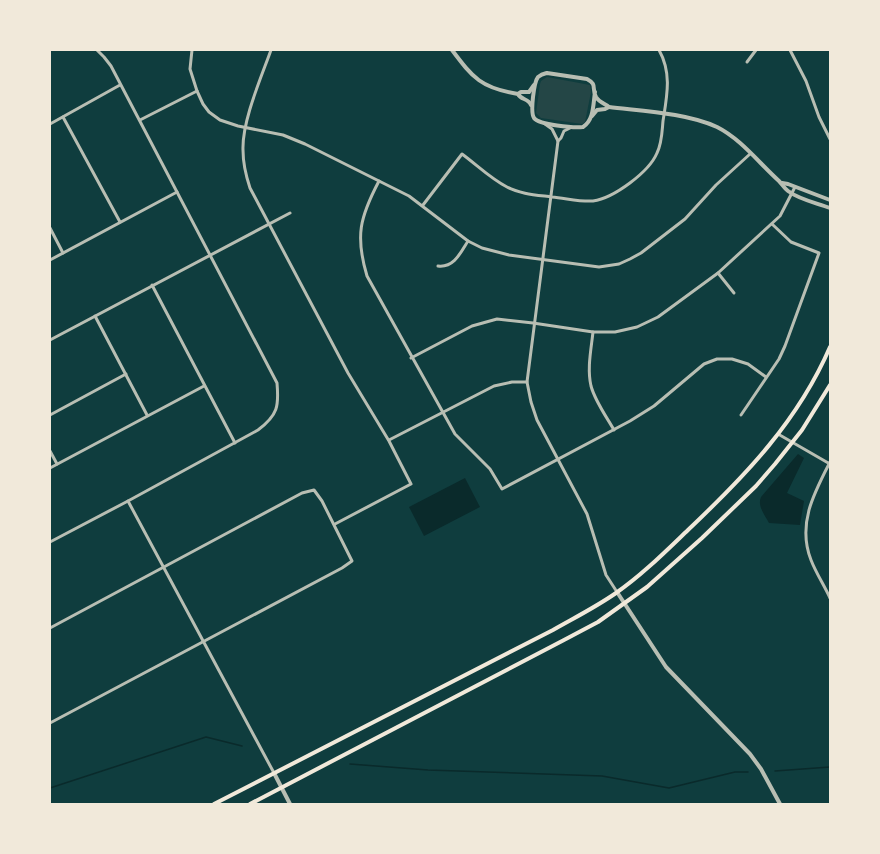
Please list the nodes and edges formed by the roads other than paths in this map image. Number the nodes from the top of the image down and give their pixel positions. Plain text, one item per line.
1 (97, 50) edge
2 (192, 50) edge
3 (271, 50) edge
4 (454, 50) edge
5 (659, 50) edge
6 (756, 50) edge
7 (790, 50) edge
8 (747, 62) dead end
9 (535, 84) junction
10 (120, 85) junction
11 (197, 91) junction
12 (595, 93) junction
13 (518, 94) junction
14 (609, 107) junction
15 (532, 108) junction
16 (665, 114) junction
17 (63, 117) junction
18 (591, 118) junction
19 (140, 121) junction
20 (543, 123) junction
21 (50, 124) edge
22 (572, 127) junction
23 (245, 128) junction
24 (831, 139) edge
25 (558, 141) junction
26 (750, 154) junction
27 (379, 181) junction
28 (781, 183) junction
29 (795, 187) junction
30 (177, 192) junction
31 (792, 194) junction
32 (550, 197) junction
33 (831, 200) edge
34 (423, 205) junction
35 (831, 208) edge
36 (290, 213) dead end
37 (120, 222) junction
38 (269, 224) junction
39 (772, 224) junction
40 (50, 228) edge
41 (468, 241) junction
42 (63, 253) junction
43 (210, 255) junction
44 (50, 260) edge
45 (542, 260) junction
46 (438, 266) dead end
47 (718, 273) junction
48 (152, 285) junction
49 (734, 293) dead end
50 (95, 316) junction
51 (533, 323) junction
52 (593, 332) junction
53 (50, 340) edge
54 (831, 347) edge
55 (411, 358) junction
56 (126, 374) junction
57 (766, 377) junction
58 (527, 382) junction
59 (204, 385) junction
60 (831, 385) edge
61 (444, 412) junction
62 (50, 415) edge
63 (741, 415) dead end
64 (148, 416) junction
65 (614, 430) junction
66 (778, 434) junction
67 (389, 441) junction
68 (235, 443) junction
69 (792, 443) junction
70 (50, 451) edge
71 (557, 459) junction
72 (830, 463) edge
73 (57, 464) junction
74 (50, 468) edge
75 (128, 501) junction
76 (335, 524) junction
77 (50, 542) edge
78 (164, 567) junction
79 (617, 592) junction
80 (831, 598) edge
81 (625, 604) junction
82 (50, 628) edge
83 (203, 641) junction
84 (50, 723) edge
85 (274, 773) junction
86 (282, 788) junction
87 (214, 804) edge
88 (250, 804) edge
89 (290, 804) edge
90 (780, 804) edge

1 - 10 street
2 - 11 street
3 - 23 street
4 - 13 street
5 - 16 street
6 - 8 street
7 - 24 street
9 - 12 street
9 - 13 street
9 - 15 street
10 - 17 street
10 - 19 street
11 - 19 street
11 - 23 street
12 - 14 street
12 - 18 street
13 - 15 street
14 - 16 street
14 - 18 street
15 - 20 street
16 - 26 street
16 - 32 street
17 - 21 street
17 - 37 street
18 - 22 street
19 - 30 street
20 - 22 street
20 - 25 street
22 - 25 street
23 - 27 street
23 - 38 street
25 - 32 street
26 - 28 street
26 - 45 street
27 - 34 street
27 - 55 street
28 - 29 street
28 - 31 street
29 - 31 street
29 - 33 street
30 - 37 street
30 - 43 street
31 - 35 street
31 - 39 street
32 - 34 street
32 - 45 street
34 - 41 street
36 - 38 street
37 - 42 street
38 - 43 street
38 - 67 street
39 - 47 street
39 - 57 street
40 - 42 street
41 - 45 street
41 - 46 street
42 - 44 street
43 - 48 street
43 - 68 street
45 - 51 street
47 - 49 street
47 - 52 street
48 - 50 street
48 - 59 street
50 - 53 street
50 - 56 street
51 - 52 street
51 - 55 street
51 - 58 street
52 - 65 street
54 - 66 main road
55 - 61 street
56 - 62 street
56 - 64 street
57 - 63 street
57 - 65 street
58 - 61 street
58 - 71 street
59 - 64 street
59 - 68 street
60 - 69 main road
61 - 67 street
61 - 71 street
64 - 73 street
65 - 71 street
66 - 69 street
66 - 79 main road
67 - 76 street
68 - 75 street
69 - 72 street
69 - 81 main road
70 - 73 street
71 - 79 street
72 - 80 street
73 - 74 street
75 - 77 street
75 - 78 street
76 - 78 street
76 - 83 street
78 - 82 street
78 - 83 street
79 - 81 street
79 - 85 main road
81 - 86 main road
81 - 90 street
83 - 84 street
83 - 85 street
85 - 86 street
85 - 87 main road
86 - 88 main road
86 - 89 street

